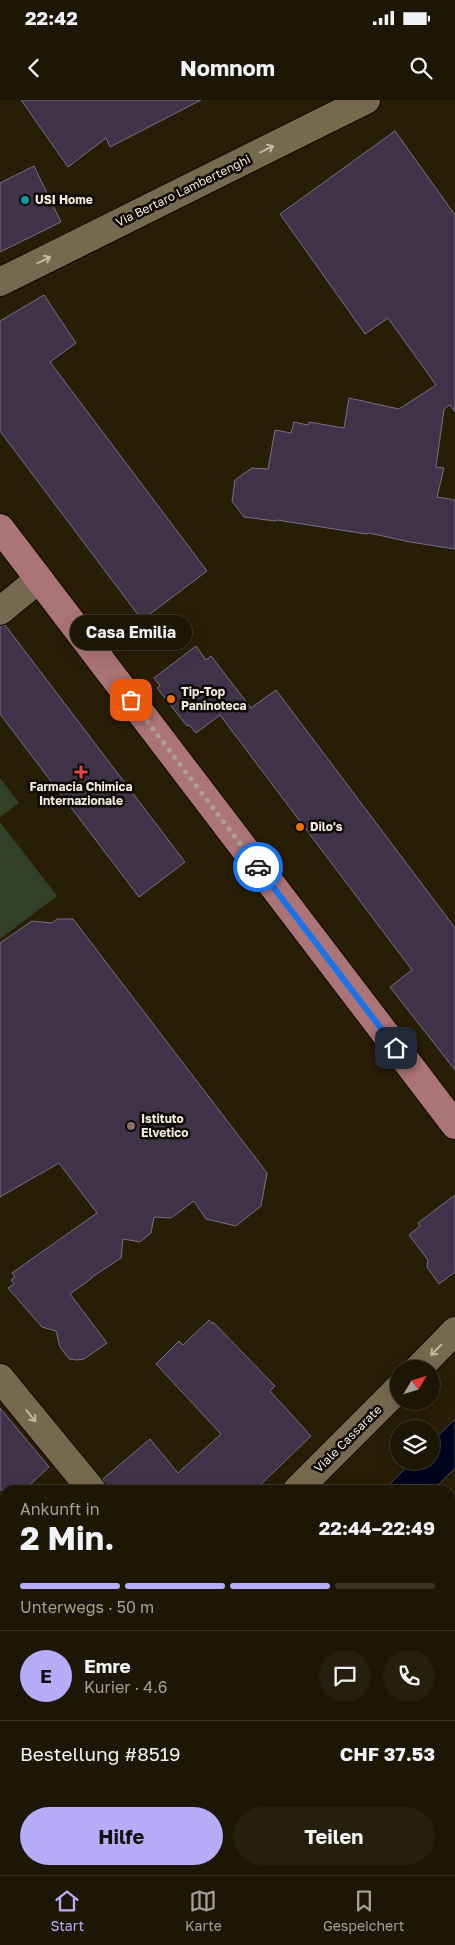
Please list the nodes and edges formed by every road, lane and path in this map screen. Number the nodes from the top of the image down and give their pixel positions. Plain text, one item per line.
1 (366, 100) edge
2 (0, 282) edge
3 (0, 528) edge
4 (39, 579) junction
5 (0, 611) edge
6 (455, 1125) edge
7 (455, 1331) edge
8 (427, 1360) edge
9 (0, 1378) edge
10 (390, 1397) edge
11 (88, 1485) edge
12 (301, 1485) edge

2 -> 1 street, Via Bertaro Lambertenghi
3 - 4 main road
4 - 5 street
4 - 6 main road
7 -> 8 street
9 -> 11 street
10 - 12 street, Viale Cassarate

